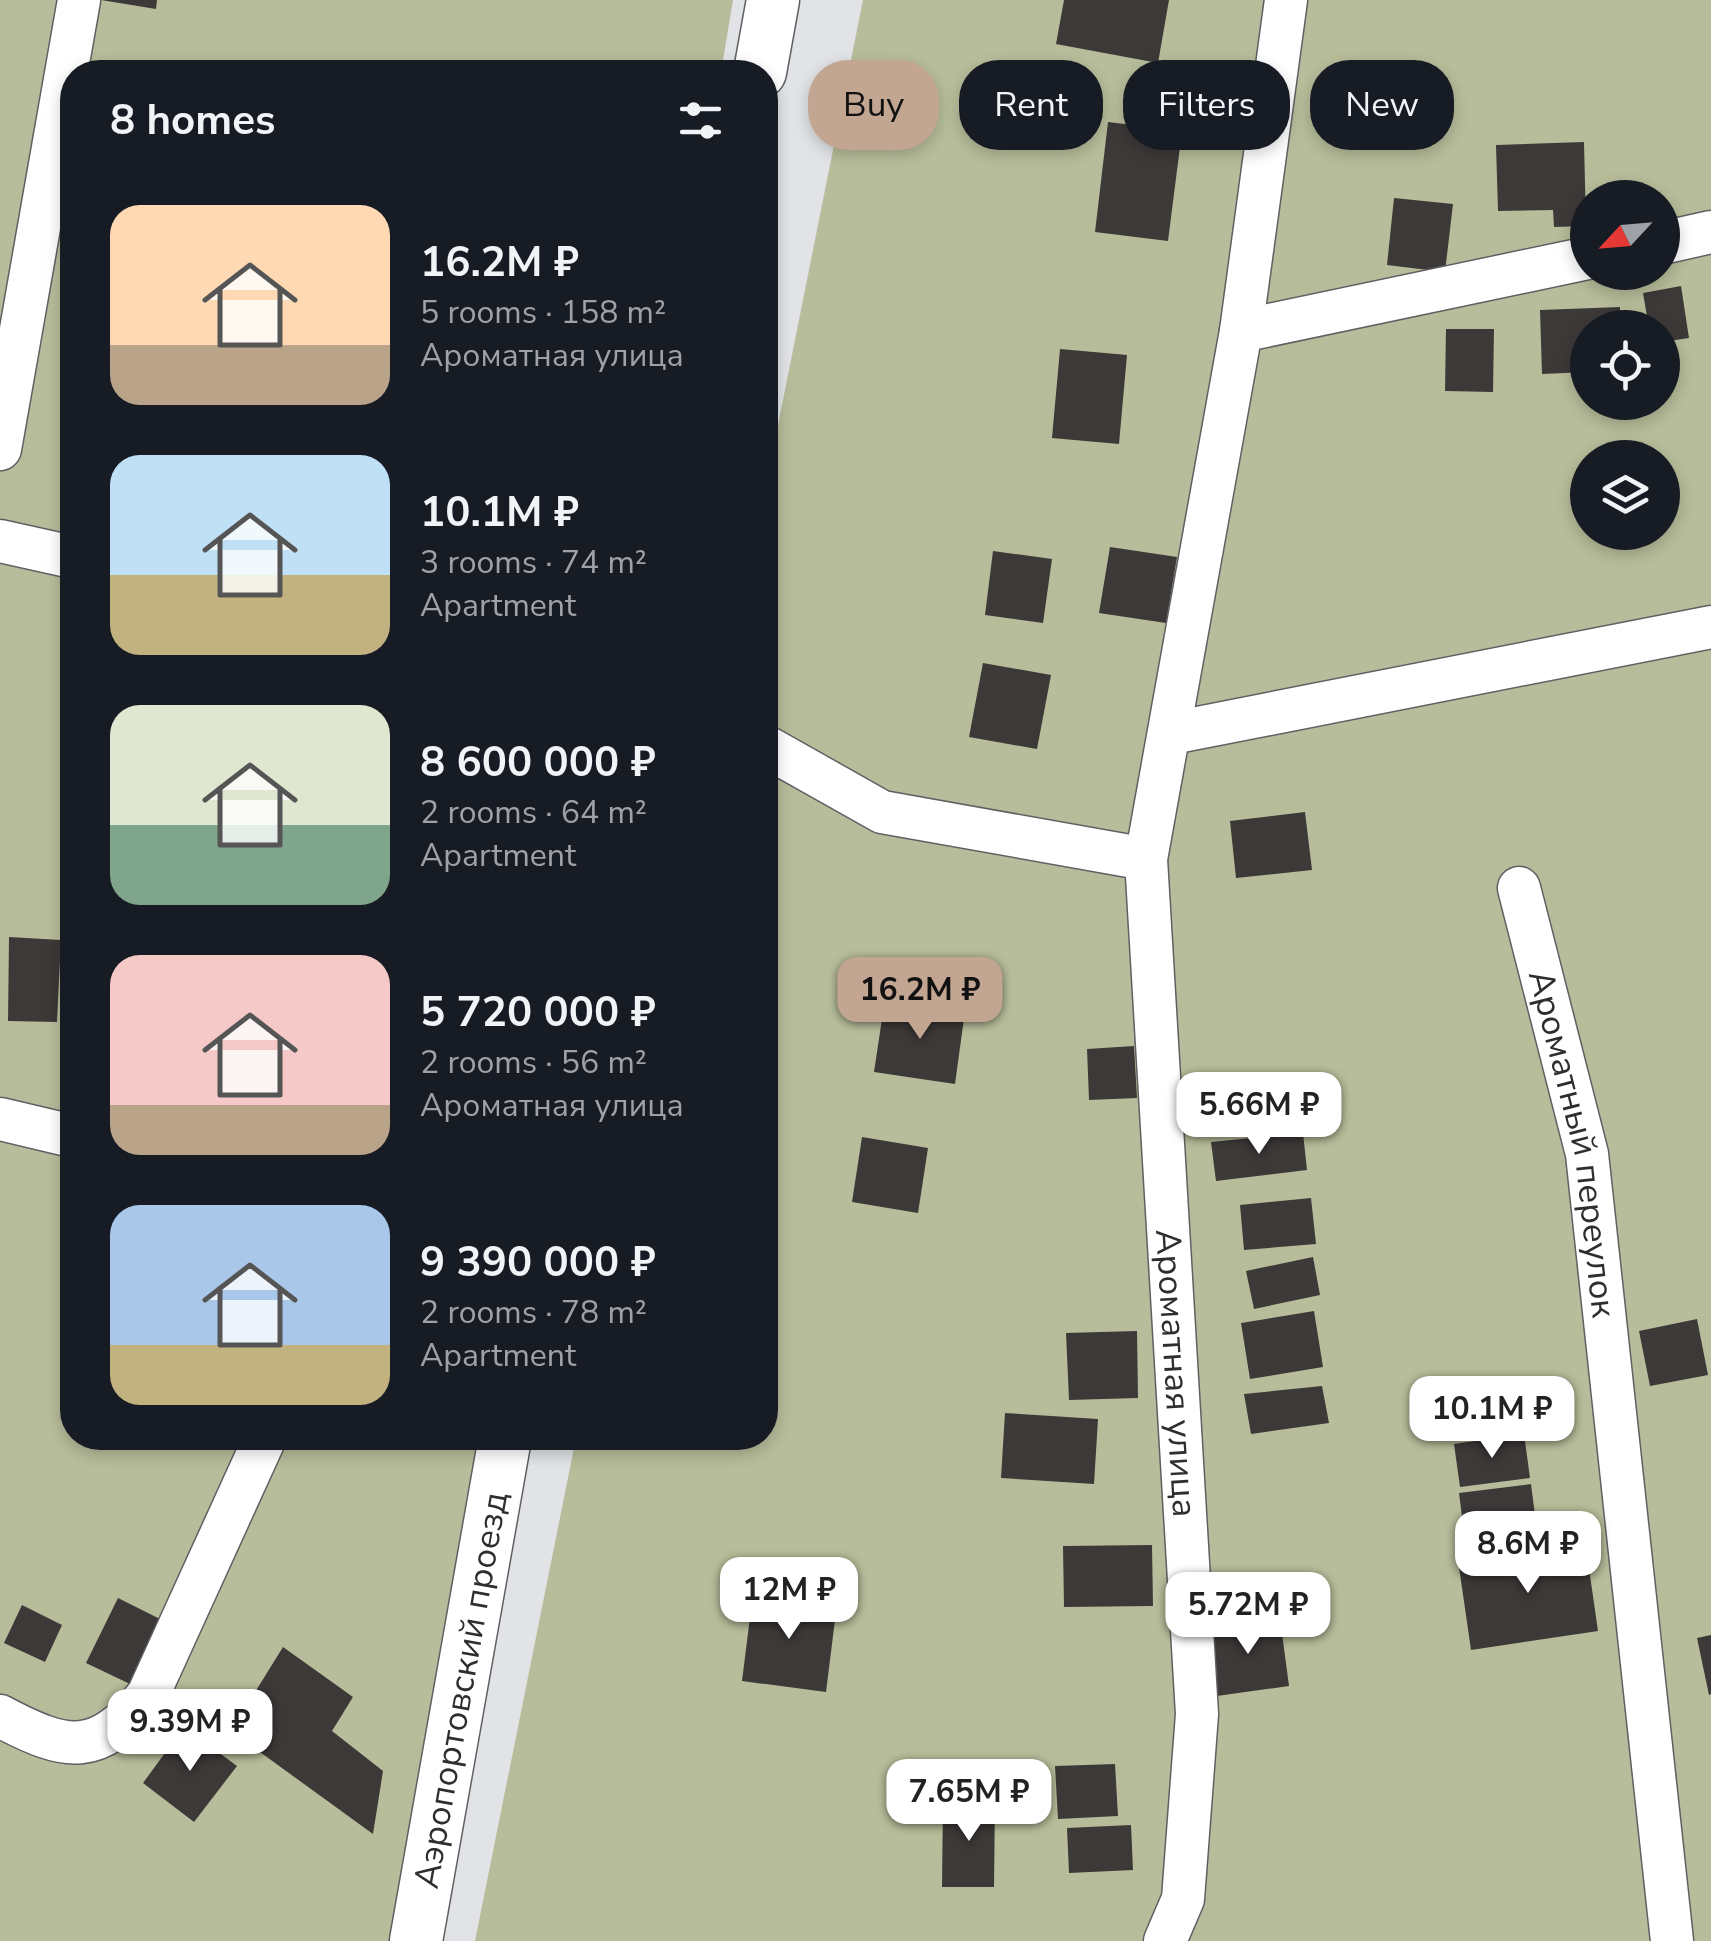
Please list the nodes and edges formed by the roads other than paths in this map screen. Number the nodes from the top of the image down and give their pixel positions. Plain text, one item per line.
1 (79, 0) edge
2 (773, 0) edge
3 (1286, 0) edge
4 (68, 60) edge
5 (762, 60) edge
6 (60, 108) edge
7 (1711, 232) edge
8 (1680, 239) edge
9 (1570, 262) edge
10 (1241, 331) junction
11 (0, 449) edge
12 (0, 542) edge
13 (60, 554) edge
14 (1711, 627) edge
15 (1172, 733) junction
16 (778, 753) edge
17 (1146, 859) junction
18 (1519, 888) dead end
19 (0, 1119) edge
20 (60, 1133) edge
21 (260, 1450) edge
22 (504, 1450) edge
23 (0, 1716) edge
24 (416, 1941) edge
25 (1166, 1941) edge
26 (1672, 1941) edge

1 - 4 street
2 - 5 main road
3 - 10 street, Ароматная улица
6 - 11 street
7 - 8 street
9 - 10 street
10 - 15 street, Ароматная улица
12 - 13 street
14 - 15 street
15 - 17 street, Ароматная улица
16 - 17 street
17 - 25 street, Ароматная улица
18 - 26 street, Ароматный переулок
19 - 20 street
21 - 23 street
22 - 24 main road, Аэропортовский проезд

